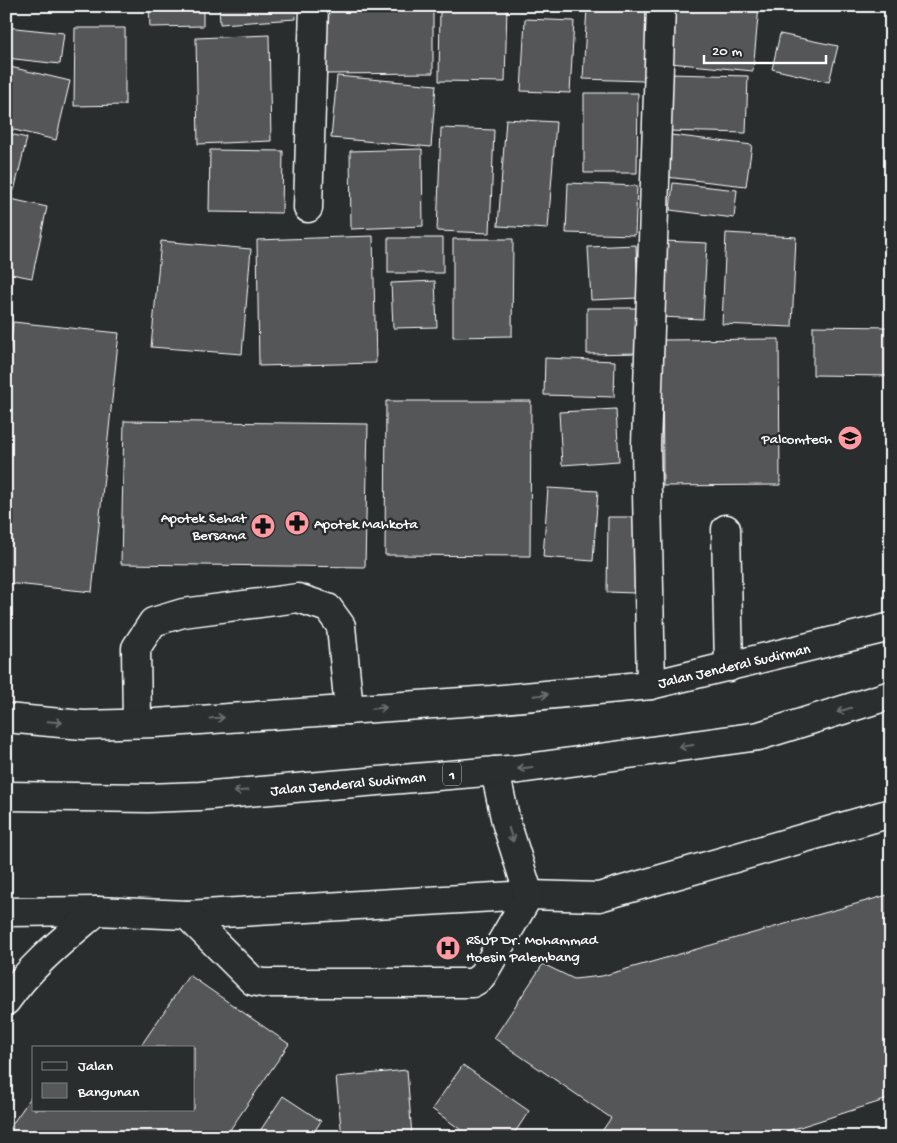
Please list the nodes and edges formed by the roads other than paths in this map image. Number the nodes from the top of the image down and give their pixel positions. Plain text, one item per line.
1 (314, 6) edge
2 (661, 6) edge
3 (308, 208) dead end
4 (726, 529) dead end
5 (891, 627) edge
6 (729, 667) junction
7 (651, 685) junction
8 (891, 695) edge
9 (349, 710) junction
10 (6, 718) edge
11 (137, 723) junction
12 (494, 771) junction
13 (6, 796) edge
14 (891, 813) edge
15 (530, 895) junction
16 (97, 911) junction
17 (6, 912) edge
18 (187, 915) junction
19 (6, 1001) edge

1 - 3 main road
2 - 7 main road
4 - 6 main road
5 - 6 main road, Jalan Jenderal Sudirman
6 - 7 main road, Jalan Jenderal Sudirman
9 -> 7 main road, Jalan Jenderal Sudirman
8 -> 12 main road, Jalan Jenderal Sudirman / 1
11 -> 9 main road, Jalan Jenderal Sudirman
9 - 11 main road
10 -> 11 main road, Jalan Jenderal Sudirman
12 -> 13 main road, Jalan Jenderal Sudirman / 1
12 -> 15 main road
14 - 15 main road
15 - 18 main road
15 - 18 main road
16 - 17 main road
16 - 18 main road
16 - 19 main road

